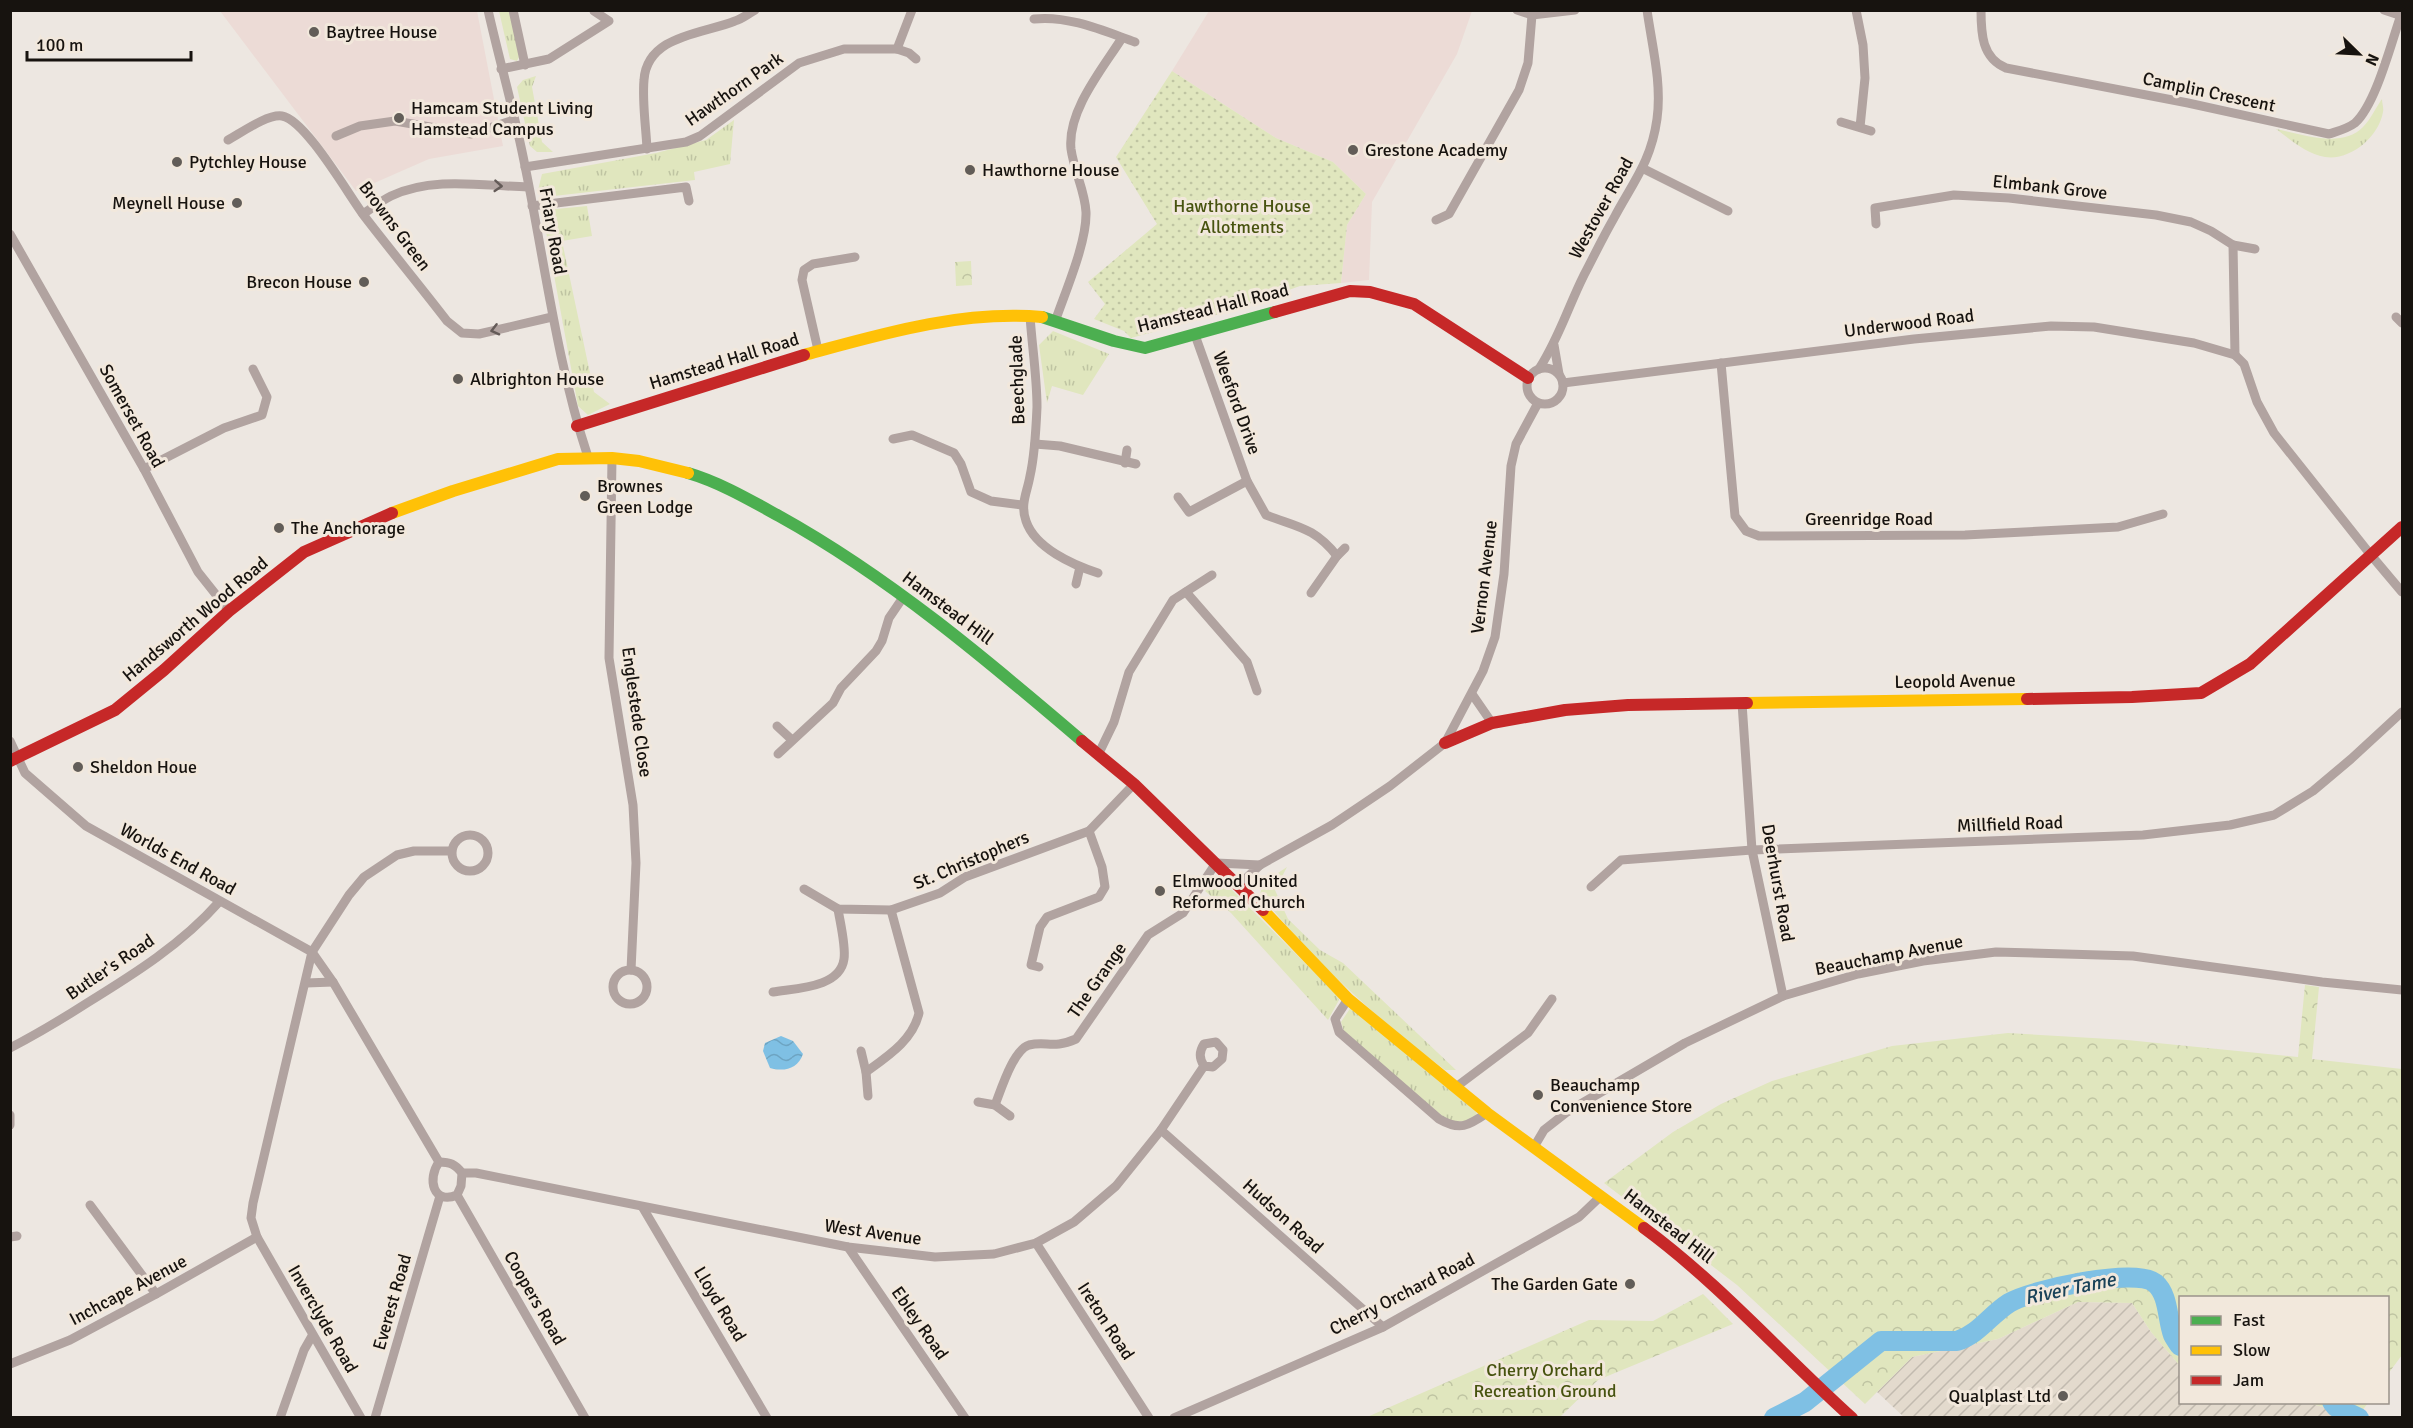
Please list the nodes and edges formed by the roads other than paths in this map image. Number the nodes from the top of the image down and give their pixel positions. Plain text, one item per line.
1 (488, 10) edge
2 (513, 10) edge
3 (755, 10) edge
4 (912, 10) edge
5 (1517, 10) edge
6 (1575, 10) edge
7 (1647, 10) edge
8 (1856, 10) edge
9 (1981, 10) edge
10 (2384, 10) edge
11 (594, 11) edge
12 (1532, 15) junction
13 (2402, 15) edge
14 (1034, 20) dead end
15 (1122, 38) junction
16 (1135, 42) dead end
17 (897, 49) junction
18 (916, 58) dead end
19 (525, 65) junction
20 (501, 69) junction
21 (514, 120) junction
22 (1841, 122) dead end
23 (1860, 128) junction
24 (1871, 131) dead end
25 (336, 136) dead end
26 (228, 140) dead end
27 (647, 149) junction
28 (525, 167) junction
29 (1644, 169) junction
30 (528, 187) junction
31 (689, 201) dead end
32 (532, 206) junction
33 (1728, 211) dead end
34 (363, 214) junction
35 (1436, 220) dead end
36 (1876, 224) dead end
37 (10, 234) edge
38 (2233, 245) junction
39 (2255, 249) dead end
40 (855, 257) dead end
41 (1030, 316) junction
42 (552, 317) junction
43 (1056, 319) junction
44 (1195, 335) junction
45 (1554, 345) junction
46 (818, 350) junction
47 (2235, 356) junction
48 (1721, 363) junction
49 (253, 369) dead end
50 (1539, 369) junction
51 (1528, 378) junction
52 (1561, 379) junction
53 (1584, 379) junction
54 (1561, 395) junction
55 (1538, 403) junction
56 (578, 426) junction
57 (893, 439) dead end
58 (1035, 444) junction
59 (1127, 450) dead end
60 (588, 457) junction
61 (612, 458) junction
62 (1125, 463) junction
63 (1136, 464) dead end
64 (144, 469) junction
65 (1247, 481) junction
66 (1178, 497) dead end
67 (1022, 505) junction
68 (2163, 514) dead end
69 (2403, 527) edge
70 (1345, 548) dead end
71 (2370, 554) junction
72 (1337, 556) junction
73 (1080, 567) junction
74 (1098, 573) dead end
75 (1212, 575) dead end
76 (1076, 584) dead end
77 (1185, 592) junction
78 (2403, 592) edge
79 (1311, 593) dead end
80 (904, 596) junction
81 (229, 611) junction
82 (1257, 691) dead end
83 (1472, 694) junction
84 (1742, 703) junction
85 (2403, 712) edge
86 (1492, 723) junction
87 (777, 726) dead end
88 (791, 739) junction
89 (10, 741) edge
90 (1444, 743) junction
91 (1099, 753) junction
92 (778, 754) dead end
93 (14, 760) edge
94 (1134, 784) junction
95 (1089, 831) junction
96 (1752, 850) junction
97 (451, 851) junction
98 (1216, 863) junction
99 (1260, 865) junction
100 (1239, 885) junction
101 (1591, 887) dead end
102 (804, 889) dead end
103 (219, 902) junction
104 (838, 909) junction
105 (891, 910) junction
106 (312, 952) junction
107 (1039, 967) dead end
108 (631, 970) dead end
109 (333, 982) junction
110 (306, 983) junction
111 (2403, 990) edge
112 (773, 992) dead end
113 (1783, 996) junction
114 (1348, 999) junction
115 (1552, 999) dead end
116 (10, 1048) edge
117 (861, 1051) dead end
118 (1204, 1066) dead end
119 (866, 1072) junction
120 (1456, 1087) junction
121 (868, 1096) dead end
122 (978, 1102) dead end
123 (995, 1105) junction
124 (1487, 1113) junction
125 (10, 1115) edge
126 (1010, 1116) dead end
127 (10, 1125) edge
128 (1161, 1130) junction
129 (1534, 1147) junction
130 (439, 1162) junction
131 (462, 1173) junction
132 (457, 1195) junction
133 (440, 1196) junction
134 (1601, 1196) junction
135 (90, 1205) dead end
136 (643, 1208) junction
137 (257, 1237) junction
138 (1036, 1243) junction
139 (848, 1247) junction
140 (156, 1294) junction
141 (1383, 1327) junction
142 (312, 1336) junction
143 (10, 1364) edge
144 (280, 1418) edge
145 (361, 1418) edge
146 (375, 1418) edge
147 (585, 1418) edge
148 (767, 1418) edge
149 (965, 1418) edge
150 (1149, 1418) edge
151 (1174, 1418) edge
152 (1852, 1418) edge

1 - 20 street, Friary Road
2 - 19 street
3 - 27 street
4 - 17 street
5 - 12 street
6 - 12 street
7 - 29 street, Westover Road
8 - 23 street
9 - 13 street, Camplin Crescent
10 - 13 street
11 - 19 street
12 - 35 street
14 - 15 street
15 - 16 street
15 - 43 street
17 - 18 street, Hawthorn Park
17 - 27 street, Hawthorn Park
19 - 20 street
20 - 21 street, Friary Road
21 - 25 street
21 - 28 street, Friary Road
22 - 23 street
23 - 24 street
26 - 34 street, Browns Green
27 - 28 street, Hawthorn Park
28 - 30 street, Friary Road
29 - 33 street
29 - 45 street, Westover Road
30 - 32 street, Friary Road
34 -> 30 street
31 - 32 street
32 - 42 street, Friary Road
42 -> 34 street, Browns Green
36 - 38 street, Elmbank Grove
37 - 64 street, Somerset Road
38 - 39 street, Elmbank Grove
38 - 47 street
40 - 46 street
41 - 43 main road, Hamstead Hall Road
41 - 46 main road, Hamstead Hall Road
41 - 58 street, Beechglade
42 - 56 street, Friary Road
43 - 44 main road, Hamstead Hall Road
44 - 51 main road, Hamstead Hall Road
44 - 65 street, Weeford Drive
45 - 50 street, Westover Road
45 - 52 street
46 - 56 main road, Hamstead Hall Road
47 - 48 street, Underwood Road
47 - 71 street
48 - 53 street, Underwood Road
48 - 68 street, Greenridge Road
49 - 64 street
50 - 51 street
50 - 52 street
51 - 55 street
52 - 53 street, Underwood Road
52 - 54 street
53 - 54 street, Underwood Road
54 - 55 street
55 - 83 street, Vernon Avenue
56 - 60 street, Friary Road
57 - 67 street
58 - 62 street, Beechglade
58 - 67 street, Beechglade
59 - 62 street
60 - 61 main road, Handsworth Wood Road
60 - 81 main road, Handsworth Wood Road
61 - 80 main road, Hamstead Hill
61 - 108 street, Englestede Close
62 - 63 street, Beechglade
64 - 81 street, Somerset Road
65 - 66 street, Weeford Drive
65 - 72 street, Weeford Drive
67 - 73 street
69 - 71 main road, Leopold Avenue
70 - 72 street
71 - 78 street
71 - 84 main road, Leopold Avenue
72 - 79 street
73 - 74 street
73 - 76 street
75 - 77 street
77 - 82 street
77 - 91 street
80 - 88 street
80 - 91 main road, Hamstead Hill
81 - 93 main road, Handsworth Wood Road
83 - 86 street
83 - 90 street, Vernon Avenue
84 - 86 main road, Leopold Avenue
84 - 96 street, Deerhurst Road
85 - 96 street, Millfield Road
86 - 90 main road, Leopold Avenue
87 - 88 street
88 - 92 street
89 - 93 street, Worlds End Road
90 - 99 street, Vernon Avenue
91 - 94 main road, Hamstead Hill
93 - 103 street, Worlds End Road
94 - 95 street, St. Christophers
94 - 98 main road, Hamstead Hill
95 - 105 street, St. Christophers
95 - 107 street
96 - 101 street, Millfield Road
96 - 113 street, Deerhurst Road
97 - 97 street
97 - 106 street
98 - 99 street
98 - 100 main road, Hamstead Hill
98 - 123 street, The Grange
99 - 100 street, Vernon Avenue
100 - 114 main road, Hamstead Hill
102 - 104 street, St. Christophers
103 - 106 street, Worlds End Road
103 - 116 street, Butler's Road
104 - 105 street, St. Christophers
104 - 112 street
105 - 119 street
106 - 109 street
106 - 110 street
109 - 110 street
109 - 130 street
110 - 137 street
111 - 113 street, Beauchamp Avenue
113 - 129 street, Beauchamp Avenue
114 - 120 main road, Hamstead Hill
114 - 124 street
115 - 120 street
117 - 119 street
118 - 128 street, West Avenue
119 - 121 street
120 - 124 main road, Hamstead Hill
122 - 123 street
123 - 126 street
124 - 129 main road, Hamstead Hill
125 - 127 street
128 - 138 street, West Avenue
128 - 141 street, Hudson Road
129 - 134 main road, Hamstead Hill
130 - 131 street
130 - 133 street
131 - 132 street
131 - 136 street, West Avenue
132 - 133 street
132 - 147 street, Coopers Road
133 - 146 street, Everest Road
134 - 141 street, Cherry Orchard Road
134 - 152 main road, Hamstead Hill
135 - 140 street
136 - 139 street, West Avenue
136 - 148 street, Lloyd Road
137 - 140 street, Inchcape Avenue
137 - 142 street, Inverclyde Road
138 - 139 street, West Avenue
138 - 150 street, Ireton Road
139 - 149 street, Ebley Road
140 - 143 street, Inchcape Avenue
141 - 151 street, Cherry Orchard Road
142 - 144 street
142 - 145 street, Inverclyde Road

